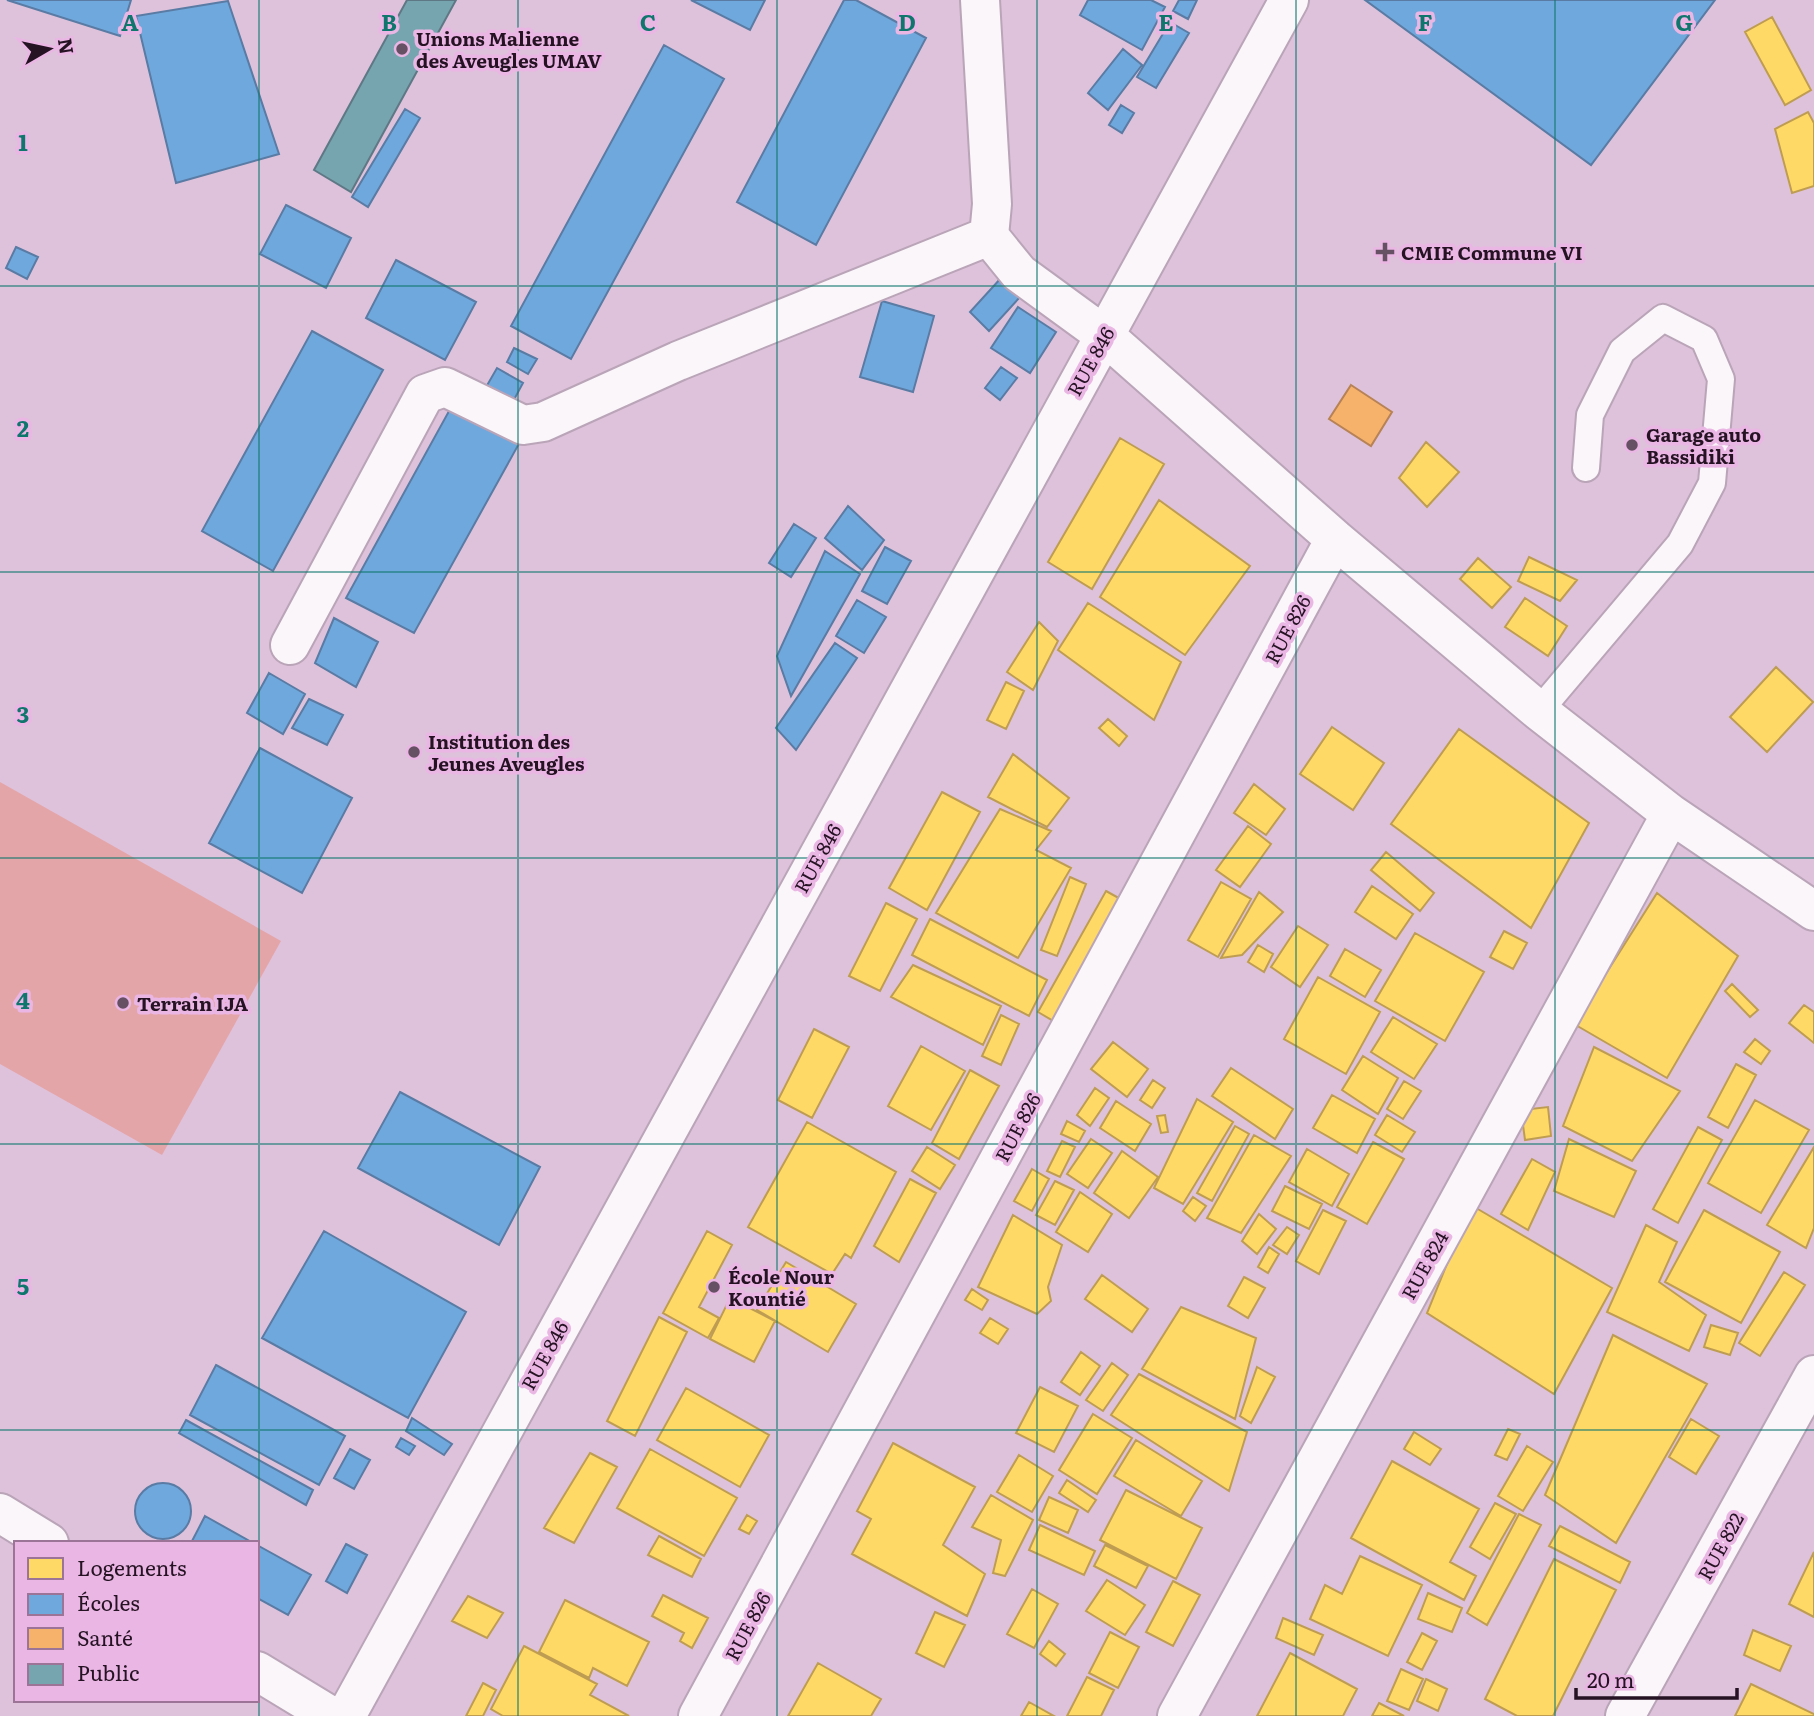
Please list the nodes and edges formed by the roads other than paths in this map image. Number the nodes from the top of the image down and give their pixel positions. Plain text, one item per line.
1 (980, 0) edge
2 (1289, 0) edge
3 (989, 236) junction
4 (1104, 335) junction
5 (1586, 468) dead end
6 (1335, 539) junction
7 (290, 645) dead end
8 (1539, 711) junction
9 (1671, 814) junction
10 (1814, 911) edge
11 (1814, 1375) edge
12 (0, 1513) edge
13 (46, 1541) edge
14 (259, 1672) edge
15 (331, 1716) edge
16 (346, 1716) edge
17 (698, 1716) edge
18 (1177, 1716) edge
19 (1625, 1716) edge

1 - 3 street
2 - 4 street, RUE 846
3 - 4 street
3 - 7 street
4 - 6 street
4 - 16 street, RUE 846
5 - 8 lane
6 - 8 street
6 - 17 street, RUE 826
8 - 9 street
9 - 10 street
9 - 18 street, RUE 824
11 - 19 street, RUE 822
12 - 13 street
14 - 15 street

